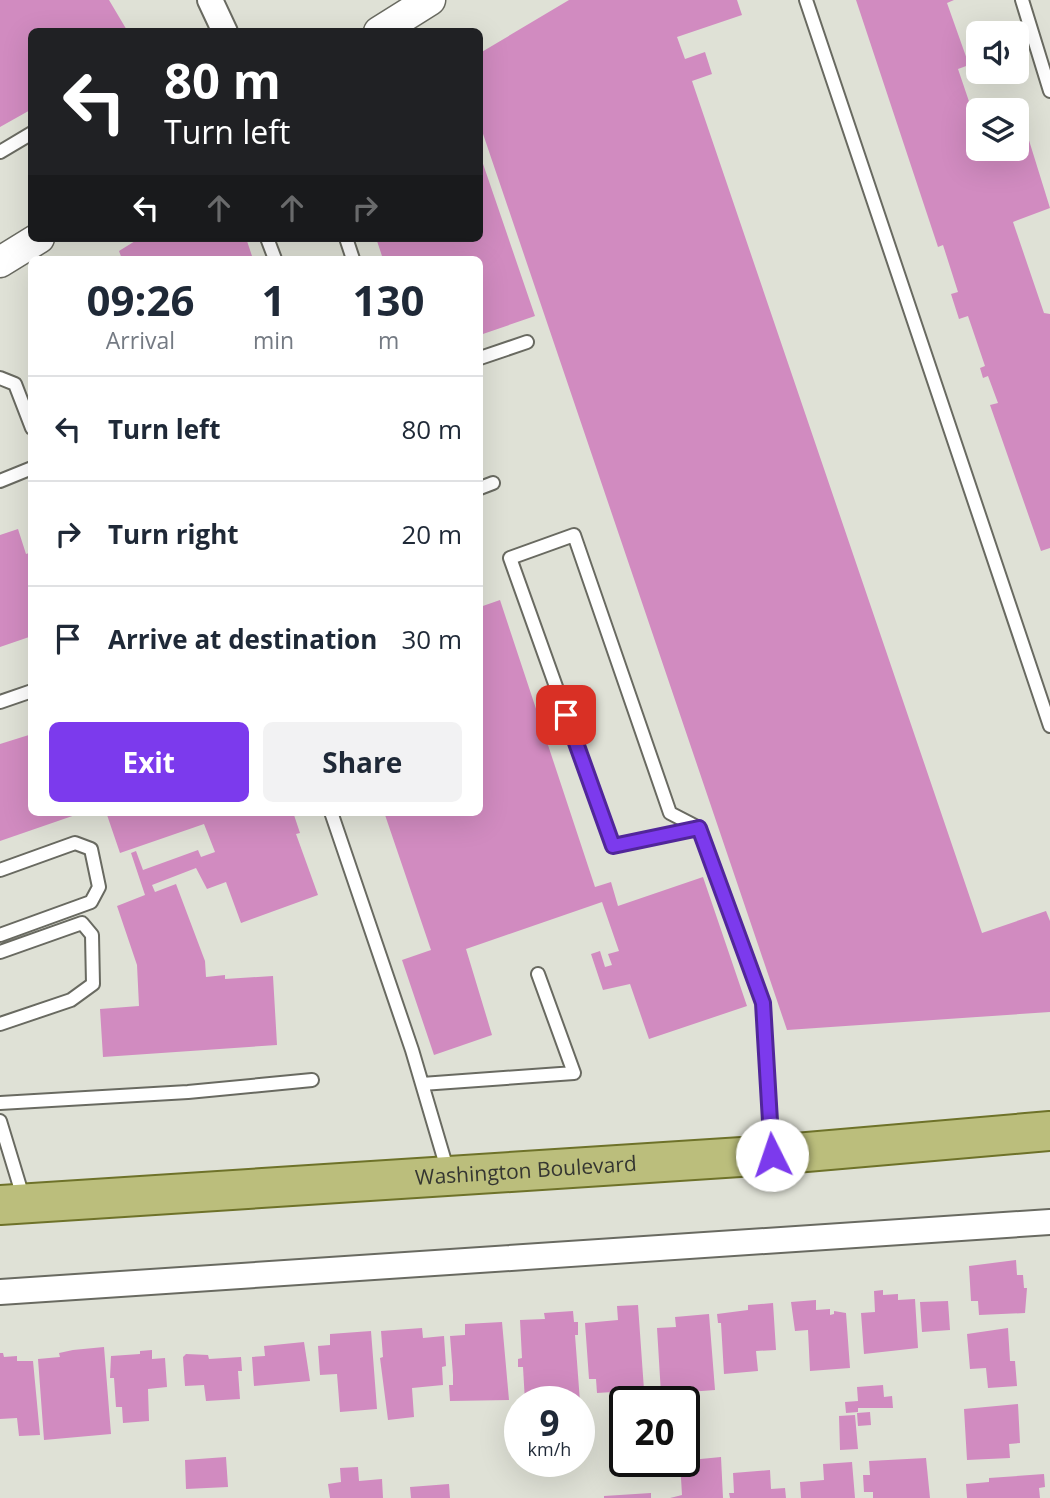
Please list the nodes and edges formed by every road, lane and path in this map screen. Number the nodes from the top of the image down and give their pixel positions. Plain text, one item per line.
1 (211, 0) edge
2 (430, 0) edge
3 (806, 0) edge
4 (1021, 0) edge
5 (223, 28) edge
6 (385, 28) edge
7 (1050, 91) edge
8 (28, 136) edge
9 (0, 152) edge
10 (32, 242) edge
11 (0, 262) edge
12 (527, 342) dead end
13 (483, 357) edge
14 (0, 378) edge
15 (28, 418) edge
16 (28, 470) edge
17 (0, 481) edge
18 (493, 483) dead end
19 (483, 487) edge
20 (28, 692) edge
21 (0, 702) edge
22 (1050, 726) edge
23 (332, 816) edge
24 (699, 828) junction
25 (0, 870) edge
26 (0, 935) edge
27 (0, 953) edge
28 (538, 974) dead end
29 (0, 1024) edge
30 (312, 1080) dead end
31 (422, 1084) junction
32 (0, 1103) edge
33 (0, 1121) edge
34 (1050, 1132) edge
35 (772, 1155) junction
36 (450, 1176) junction
37 (13, 1204) edge
38 (1050, 1222) edge
39 (0, 1292) edge

1 - 5 street
2 - 6 street
3 - 22 lane
4 - 7 lane
8 - 9 lane
10 - 11 street
12 - 13 lane
14 - 15 lane
16 - 17 lane
18 - 19 lane
20 - 21 lane
23 - 31 lane
24 - 24 lane
24 - 35 lane
25 - 26 lane
27 - 29 lane
28 - 31 lane
30 - 32 lane
31 - 36 lane
33 - 37 lane
34 - 35 main road, Washington Boulevard
35 - 36 main road, Washington Boulevard
36 - 37 main road, Washington Boulevard
38 - 39 street

